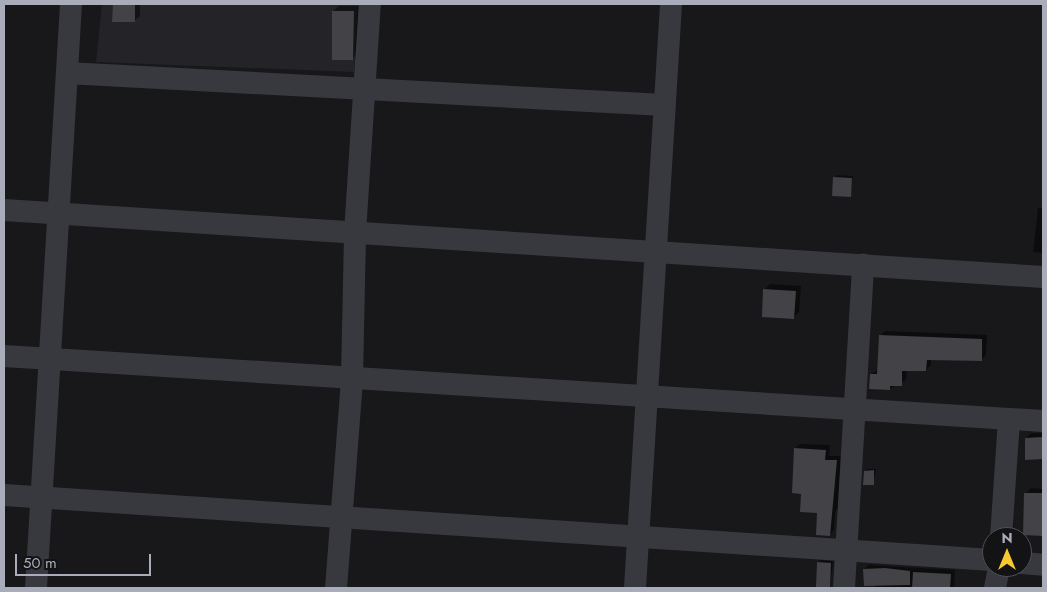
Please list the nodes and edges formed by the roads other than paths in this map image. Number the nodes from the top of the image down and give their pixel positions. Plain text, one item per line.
1 (71, 4) edge
2 (370, 4) edge
3 (670, 4) edge
4 (67, 73) junction
5 (365, 89) junction
6 (664, 105) junction
7 (4, 210) edge
8 (58, 214) junction
9 (355, 232) junction
10 (656, 252) junction
11 (863, 264) junction
12 (1043, 277) edge
13 (4, 356) edge
14 (50, 359) junction
15 (352, 378) junction
16 (647, 396) junction
17 (852, 409) junction
18 (1008, 419) junction
19 (1043, 421) edge
20 (4, 495) edge
21 (42, 498) junction
22 (341, 517) junction
23 (1002, 527) edge
24 (638, 537) junction
25 (846, 550) junction
26 (982, 559) edge
27 (36, 588) edge
28 (336, 588) edge
29 (635, 588) edge
30 (844, 588) edge

1 - 4 street
2 - 5 street
3 - 6 street
4 - 5 street
4 - 8 street
5 - 6 street
5 - 9 street
6 - 10 street
7 - 8 street
8 - 9 street
8 - 14 street
9 - 10 street
9 - 15 street
10 - 11 street
10 - 16 street
11 - 12 street
11 - 17 street
13 - 14 street
14 - 15 street
14 - 21 street
15 - 16 street
15 - 22 street
16 - 17 street
16 - 24 street
17 - 18 street
17 - 25 street
18 - 19 street
18 - 23 street
20 - 21 street
21 - 22 street
21 - 27 street
22 - 24 street
22 - 28 street
24 - 25 street
24 - 29 street
25 - 26 street
25 - 30 street

